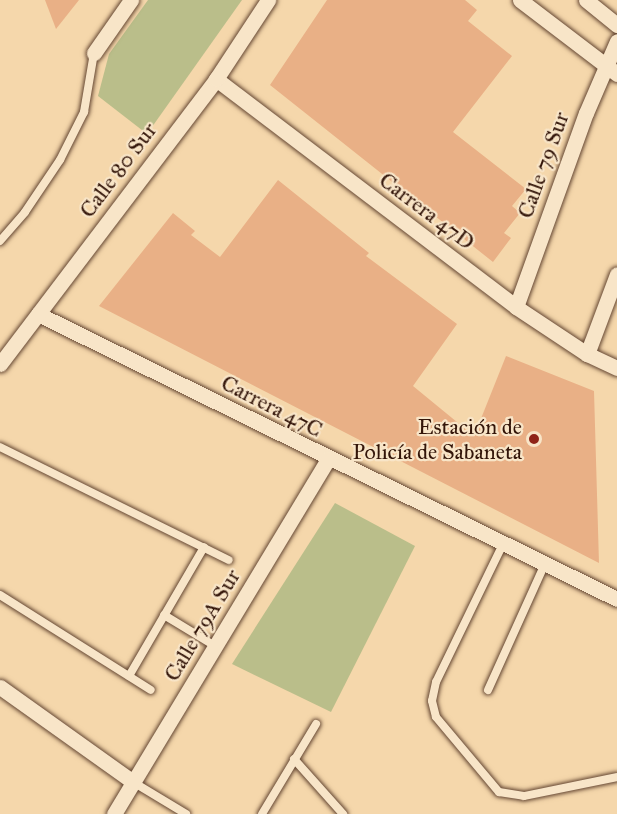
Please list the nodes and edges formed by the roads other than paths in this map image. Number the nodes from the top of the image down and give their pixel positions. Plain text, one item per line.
1 (131, 0) edge
2 (268, 0) edge
3 (520, 0) edge
4 (586, 0) edge
5 (617, 25) edge
6 (617, 41) edge
7 (94, 53) joint
8 (611, 69) edge
9 (216, 79) junction
10 (0, 241) edge
11 (617, 274) edge
12 (516, 307) junction
13 (38, 314) junction
14 (587, 354) junction
15 (0, 364) edge
16 (617, 368) edge
17 (0, 447) edge
18 (328, 459) junction
19 (503, 544) junction
20 (204, 547) junction
21 (229, 560) dead end
22 (545, 564) junction
23 (0, 595) edge
24 (617, 599) edge
25 (164, 615) junction
26 (215, 646) junction
27 (129, 676) junction
28 (0, 687) edge
29 (151, 690) dead end
30 (489, 690) dead end
31 (315, 724) dead end
32 (294, 759) junction
33 (617, 777) edge
34 (133, 782) junction
35 (114, 814) edge
36 (186, 814) edge
37 (262, 814) edge
38 (343, 814) edge

1 - 7 street
2 - 9 street, Calle 80 Sur
3 - 8 street
4 - 5 street
6 - 8 street, Calle 79 Sur
7 - 10 lane
8 - 12 street, Calle 79 Sur
9 - 12 street, Carrera 47D
9 - 13 street, Calle 80 Sur
11 - 14 street
12 - 14 street, Carrera 47D
13 - 15 street, Calle 80 Sur
13 - 18 street, Carrera 47C
14 - 16 street, Carrera 47D
17 - 20 lane
18 - 19 street, Carrera 47C
18 - 26 street, Calle 79A Sur
19 - 22 street, Carrera 47C
19 - 33 lane
20 - 21 lane
20 - 25 lane
22 - 24 street, Carrera 47C
22 - 30 lane
23 - 27 lane
25 - 26 lane
25 - 27 lane
26 - 34 street, Calle 79A Sur
27 - 29 lane
28 - 34 street
31 - 32 lane
32 - 37 lane
32 - 38 lane
34 - 35 street, Calle 79A Sur
34 - 36 lane

